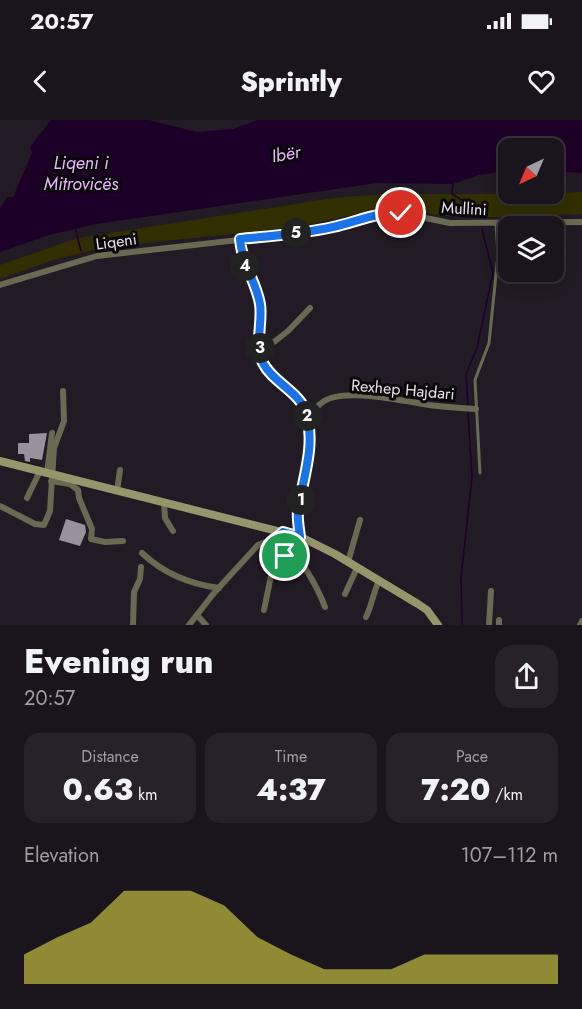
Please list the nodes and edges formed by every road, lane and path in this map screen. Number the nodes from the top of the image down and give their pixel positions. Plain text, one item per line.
1 (582, 222) edge
2 (496, 223) junction
3 (240, 239) junction
4 (0, 285) edge
5 (310, 308) dead end
6 (261, 352) junction
7 (63, 392) dead end
8 (476, 409) junction
9 (310, 428) junction
10 (52, 433) dead end
11 (0, 461) edge
12 (120, 470) dead end
13 (480, 473) dead end
14 (48, 475) junction
15 (117, 491) junction
16 (27, 498) dead end
17 (164, 504) junction
18 (0, 506) edge
19 (360, 520) dead end
20 (173, 531) dead end
21 (280, 536) junction
22 (300, 537) junction
23 (123, 541) dead end
24 (142, 553) dead end
25 (348, 562) junction
26 (141, 567) dead end
27 (357, 568) junction
28 (379, 581) junction
29 (219, 588) junction
30 (491, 591) dead end
31 (345, 594) dead end
32 (325, 607) dead end
33 (264, 610) dead end
34 (197, 615) junction
35 (366, 617) dead end
36 (582, 621) edge
37 (436, 624) edge
38 (133, 625) edge
39 (189, 625) edge
40 (206, 625) edge
41 (489, 625) edge
42 (580, 625) edge

1 - 2 street, Mullini
2 - 3 street, Mullini
2 - 8 lane
3 - 4 street, Liqeni
3 - 6 street, Rexhep Hajdari
5 - 6 street
6 - 9 street, Rexhep Hajdari
7 - 14 street
8 - 9 street, Rexhep Hajdari
8 - 13 lane
9 - 22 street, Rexhep Hajdari
10 - 14 street
11 - 14 main road
12 - 15 street
14 - 15 main road
14 - 16 street
14 - 18 street
14 - 23 street
15 - 17 main road
17 - 20 street
17 - 21 main road
19 - 25 street
21 - 22 main road
21 - 29 street
21 - 32 street
21 - 33 street
22 - 25 main road
24 - 29 street
25 - 27 main road
26 - 38 street
27 - 28 main road
27 - 31 street
28 - 35 street
28 - 37 main road
29 - 34 street
30 - 41 street
34 - 39 street
34 - 40 street
36 - 42 street

